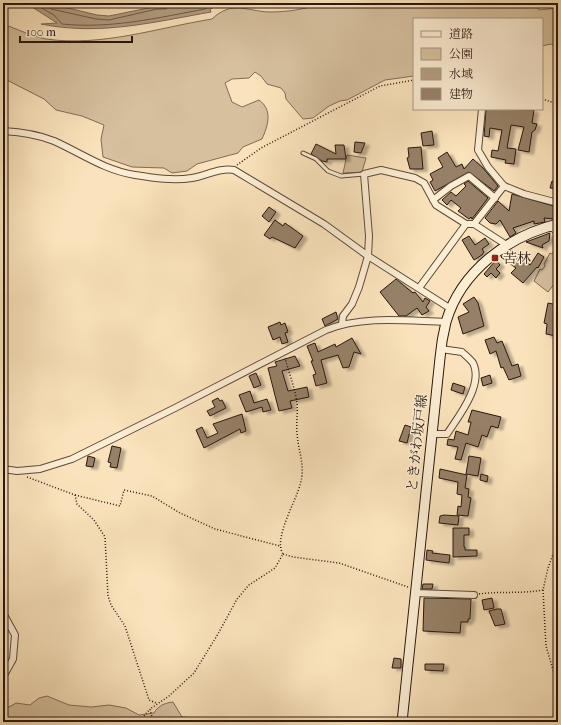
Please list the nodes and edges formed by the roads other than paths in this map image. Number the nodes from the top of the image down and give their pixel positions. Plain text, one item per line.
1 (482, 110) edge
2 (3, 131) edge
3 (303, 153) dead end
4 (364, 174) junction
5 (504, 186) junction
6 (495, 198) junction
7 (433, 200) junction
8 (558, 203) edge
9 (466, 224) junction
10 (474, 224) junction
11 (553, 225) edge
12 (558, 234) edge
13 (506, 244) junction
14 (368, 256) junction
15 (419, 288) junction
16 (451, 309) junction
17 (446, 322) junction
18 (342, 324) junction
19 (441, 349) junction
20 (432, 434) junction
21 (3, 469) edge
22 (416, 591) junction
23 (474, 595) road end
24 (3, 613) edge
25 (3, 677) edge
26 (402, 722) edge

1 - 5 street
2 - 14 street
3 - 4 lane
4 - 7 street
4 - 14 street
5 - 6 street
5 - 8 street
6 - 7 street
6 - 10 street
7 - 9 street
9 - 10 street
9 - 15 street
10 - 13 street
11 - 12 lane
11 - 13 main road, ときがわ坂戸線
13 - 16 main road, ときがわ坂戸線
14 - 15 street
14 - 18 street
15 - 16 street
16 - 17 main road, ときがわ坂戸線
17 - 18 street
17 - 19 main road, ときがわ坂戸線
18 - 21 street
19 - 20 main road, ときがわ坂戸線
19 - 20 street
20 - 22 main road, ときがわ坂戸線
22 - 23 street
22 - 26 main road, ときがわ坂戸線
24 - 25 street

